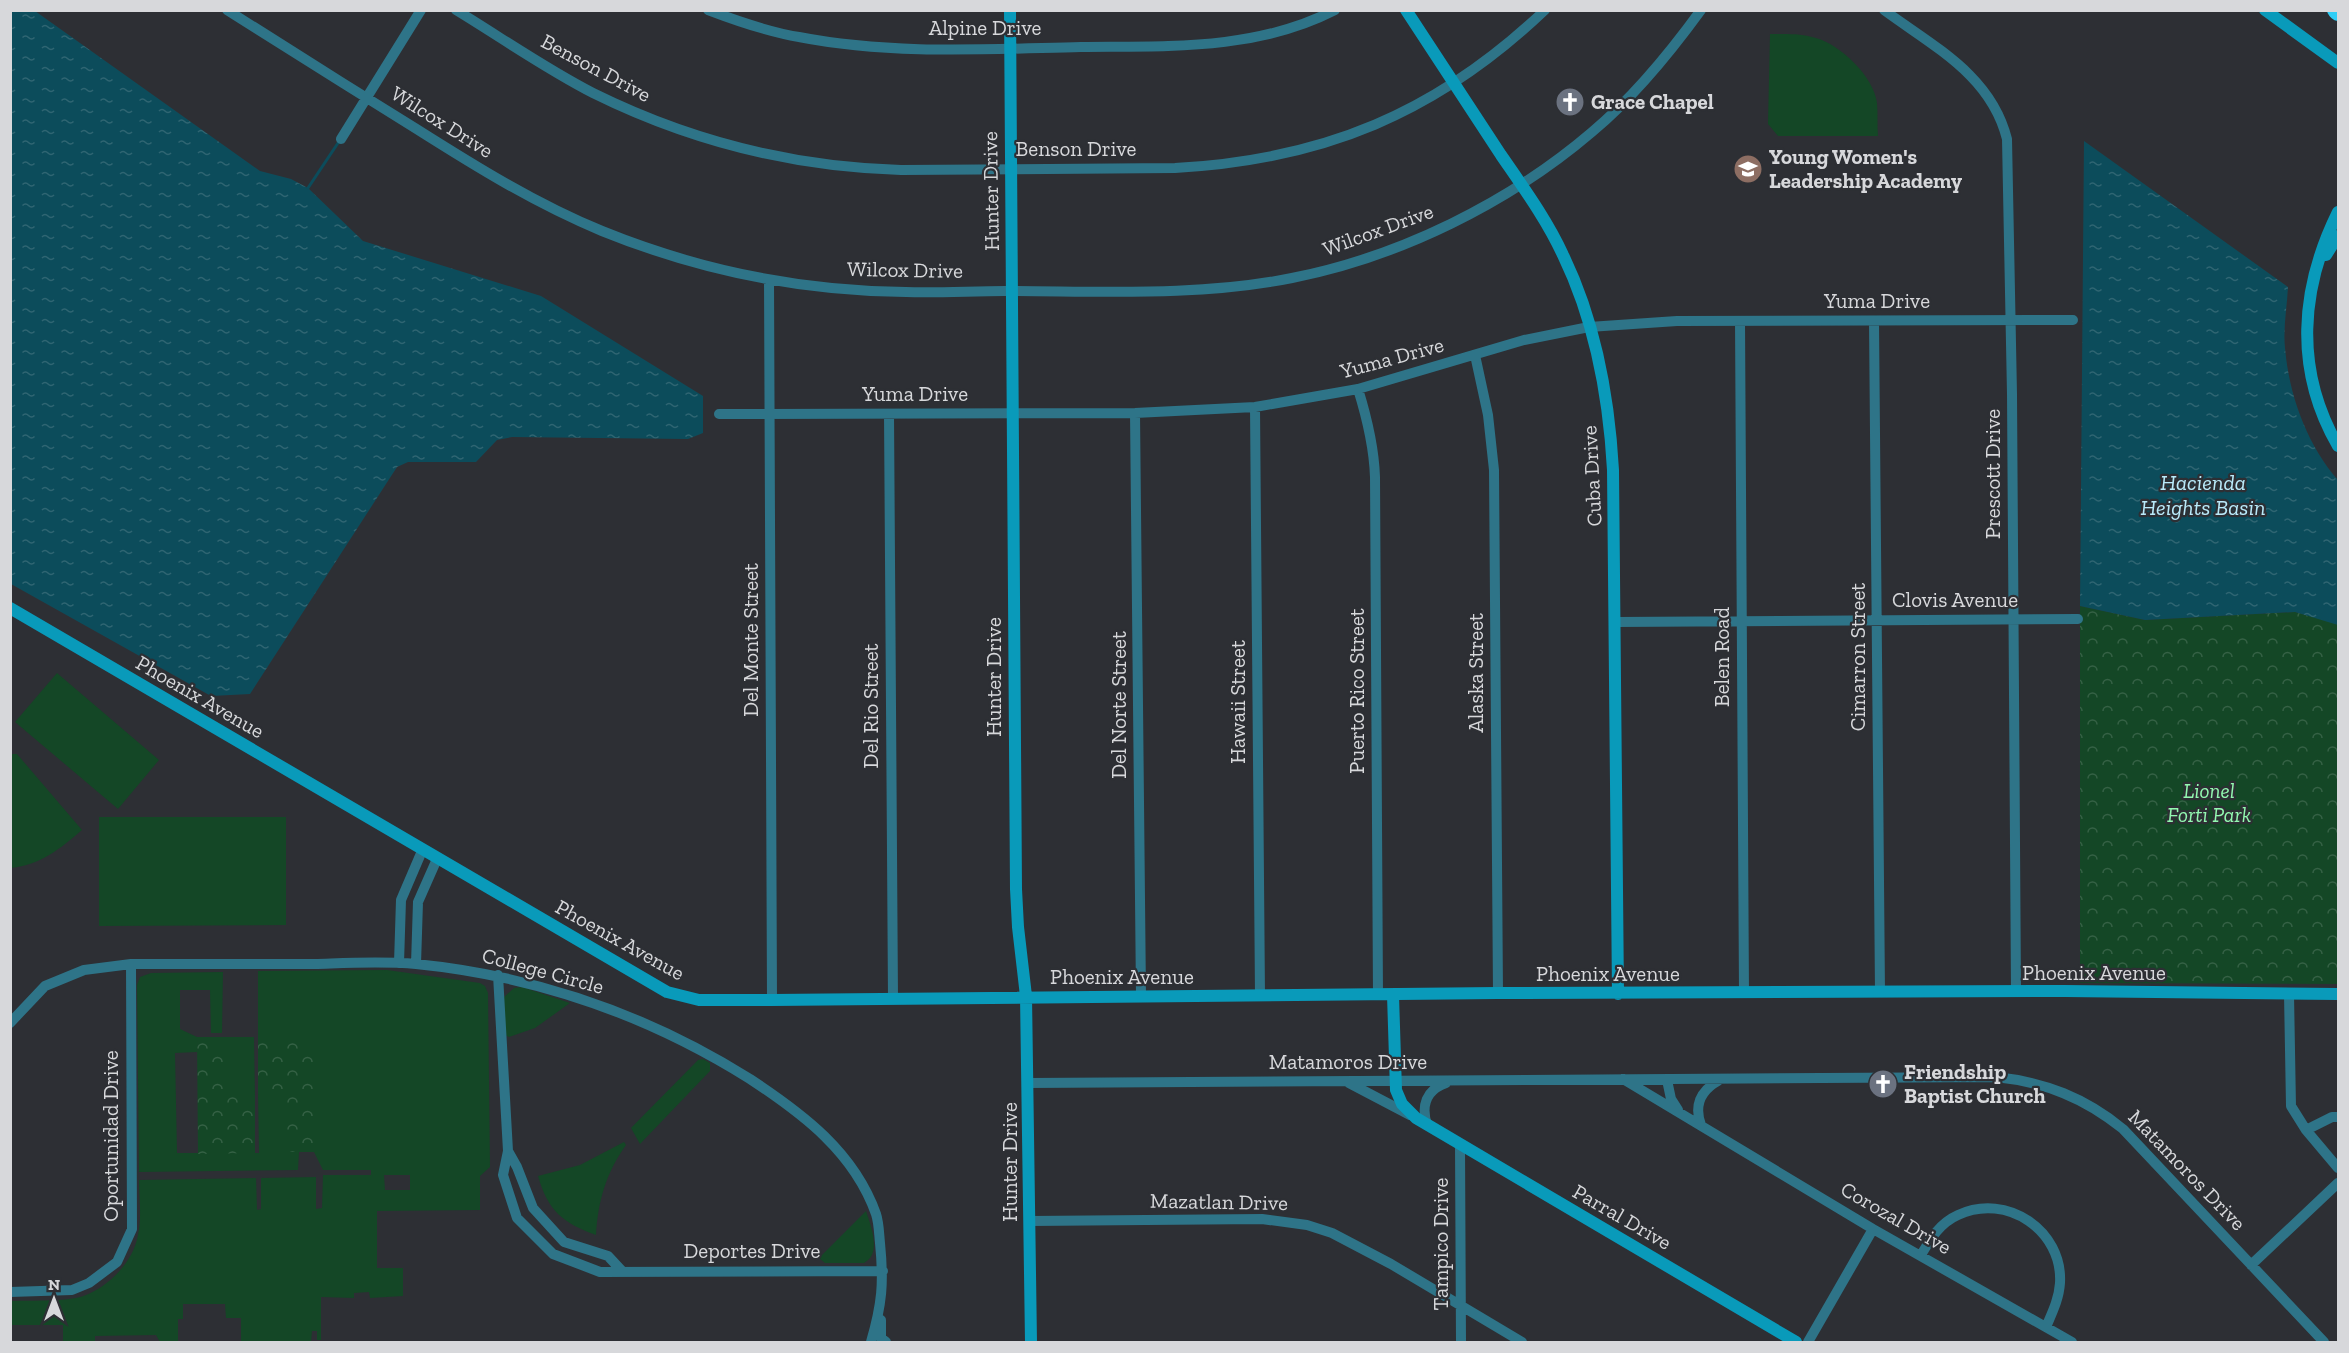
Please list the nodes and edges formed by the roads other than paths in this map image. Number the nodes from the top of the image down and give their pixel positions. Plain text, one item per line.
1 (227, 10) edge
2 (421, 10) edge
3 (456, 10) edge
4 (708, 10) edge
5 (1010, 10) edge
6 (1335, 10) edge
7 (1406, 10) edge
8 (1545, 10) edge
9 (1701, 10) edge
10 (1884, 10) edge
11 (2265, 10) edge
12 (1010, 49) junction
13 (2338, 63) edge
14 (1454, 83) junction
15 (366, 98) junction
16 (341, 139) dead end
17 (1011, 169) junction
18 (1521, 184) junction
19 (2338, 212) edge
20 (2338, 236) edge
21 (2318, 268) junction
22 (769, 280) junction
23 (1012, 291) junction
24 (2011, 320) junction
25 (2073, 320) dead end
26 (1740, 321) junction
27 (1874, 321) junction
28 (1589, 327) junction
29 (1474, 355) junction
30 (1358, 389) junction
31 (1255, 407) junction
32 (1013, 412) junction
33 (1135, 413) junction
34 (719, 414) dead end
35 (889, 414) junction
36 (770, 415) junction
37 (2338, 446) edge
38 (10, 608) edge
39 (1878, 619) junction
40 (2012, 619) junction
41 (2078, 619) dead end
42 (1741, 621) junction
43 (1616, 622) junction
44 (422, 851) junction
45 (437, 859) junction
46 (399, 963) junction
47 (131, 964) junction
48 (416, 964) junction
49 (498, 975) junction
50 (1880, 992) junction
51 (2016, 992) junction
52 (1498, 993) junction
53 (1618, 993) junction
54 (1744, 993) junction
55 (1378, 994) junction
56 (2289, 994) junction
57 (2338, 994) edge
58 (1393, 995) junction
59 (1026, 996) junction
60 (1141, 996) junction
61 (1260, 996) junction
62 (893, 998) junction
63 (772, 1000) junction
64 (10, 1023) edge
65 (1623, 1079) junction
66 (1667, 1080) junction
67 (1721, 1080) junction
68 (1450, 1081) junction
69 (1347, 1082) junction
70 (1029, 1083) junction
71 (1395, 1083) junction
72 (1683, 1116) junction
73 (2338, 1117) edge
74 (1416, 1118) junction
75 (1427, 1125) junction
76 (1701, 1125) junction
77 (2306, 1130) junction
78 (1461, 1146) junction
79 (508, 1151) junction
80 (2338, 1168) edge
81 (2338, 1183) edge
82 (1030, 1221) junction
83 (1873, 1229) junction
84 (1921, 1255) junction
85 (2251, 1265) junction
86 (621, 1270) junction
87 (883, 1271) junction
88 (10, 1292) edge
89 (881, 1306) junction
90 (1460, 1306) junction
91 (2046, 1327) junction
92 (871, 1342) edge
93 (885, 1342) edge
94 (1031, 1342) edge
95 (1461, 1342) edge
96 (1522, 1342) edge
97 (1796, 1342) edge
98 (1808, 1342) edge
99 (2072, 1342) edge
100 (2324, 1342) edge

1 - 15 street, Wilcox Drive
2 - 15 street
3 - 17 street, Benson Drive
4 - 12 street, Alpine Drive
5 - 12 street, Hunter Drive
6 - 12 street, Alpine Drive
7 - 14 street, Cuba Drive
8 - 14 street, Benson Drive
9 - 18 street, Wilcox Drive
10 - 24 street, Prescott Drive
11 - 13 street
12 - 17 street, Hunter Drive
14 - 17 street, Benson Drive
14 - 18 street, Cuba Drive
15 - 16 street
15 - 22 street, Wilcox Drive
17 - 23 street, Hunter Drive
18 - 23 street, Wilcox Drive
18 - 28 street, Cuba Drive
19 - 21 street
20 - 21 street
21 - 37 street
22 - 23 street, Wilcox Drive
22 - 36 street, Del Monte Street
23 - 32 street, Hunter Drive
24 - 25 street, Yuma Drive
24 - 27 street, Yuma Drive
24 - 40 street, Prescott Drive
26 - 27 street, Yuma Drive
26 - 28 street, Yuma Drive
26 - 42 street, Belen Road
27 - 39 street, Cimarron Street
28 - 29 street, Yuma Drive
28 - 43 street, Cuba Drive
29 - 30 street, Yuma Drive
29 - 52 street, Alaska Street
30 - 31 street, Yuma Drive
30 - 55 street, Puerto Rico Street
31 - 33 street, Yuma Drive
31 - 61 street, Hawaii Street
32 - 33 street, Yuma Drive
32 - 35 street, Yuma Drive
32 - 59 street, Hunter Drive
33 - 60 street, Del Norte Street
34 - 36 street, Yuma Drive
35 - 36 street, Yuma Drive
35 - 62 street, Del Rio Street
36 - 63 street, Del Monte Street
38 - 44 street, Phoenix Avenue
39 - 40 street, Clovis Avenue
39 - 42 street, Clovis Avenue
39 - 50 street, Cimarron Street
40 - 41 street, Clovis Avenue
40 - 51 street, Prescott Drive
42 - 43 street, Clovis Avenue
42 - 54 street, Belen Road
43 - 53 street, Cuba Drive
44 - 45 street, Phoenix Avenue
44 - 46 street
45 - 48 street
45 - 63 street, Phoenix Avenue
46 - 47 street, College Circle
46 - 48 street, College Circle
47 - 64 street, College Circle
47 - 88 street, Oportunidad Drive
48 - 49 street, College Circle
49 - 79 street, Deportes Drive
49 - 87 street, College Circle
50 - 51 street, Phoenix Avenue
50 - 54 street, Phoenix Avenue
51 - 56 street, Phoenix Avenue
52 - 53 street, Phoenix Avenue
52 - 58 street, Phoenix Avenue
53 - 54 street, Phoenix Avenue
55 - 58 street, Phoenix Avenue
55 - 61 street, Phoenix Avenue
56 - 57 street, Phoenix Avenue
56 - 77 street
58 - 71 street
59 - 60 street, Phoenix Avenue
59 - 62 street, Phoenix Avenue
59 - 70 street, Hunter Drive
60 - 61 street, Phoenix Avenue
62 - 63 street, Phoenix Avenue
65 - 66 street, Matamoros Drive
65 - 68 street, Matamoros Drive
65 - 72 street, Corozal Drive
66 - 67 street, Matamoros Drive
66 - 72 street
67 - 76 street
67 - 85 street, Matamoros Drive
68 - 71 street, Matamoros Drive
68 - 75 street
69 - 70 street, Matamoros Drive
69 - 71 street, Matamoros Drive
69 - 74 street, Parral Drive
70 - 82 street, Hunter Drive
71 - 74 street, Parral Drive
72 - 76 street, Corozal Drive
73 - 77 street
74 - 75 street, Parral Drive
75 - 78 street, Parral Drive
76 - 83 street, Corozal Drive
77 - 80 street
78 - 90 street, Tampico Drive
78 - 97 street, Parral Drive
79 - 86 street, Deportes Drive
79 - 86 street, Deportes Drive
81 - 85 street
82 - 90 street, Mazatlan Drive
82 - 94 street, Hunter Drive
83 - 84 street, Corozal Drive
83 - 98 street
84 - 91 street, Corozal Drive
84 - 91 street
85 - 100 street, Matamoros Drive
86 - 87 street, Deportes Drive
87 - 89 street, College Circle
89 - 92 street, College Circle
89 - 93 street
90 - 95 street, Tampico Drive
90 - 96 street, Mazatlan Drive
91 - 99 street, Corozal Drive

